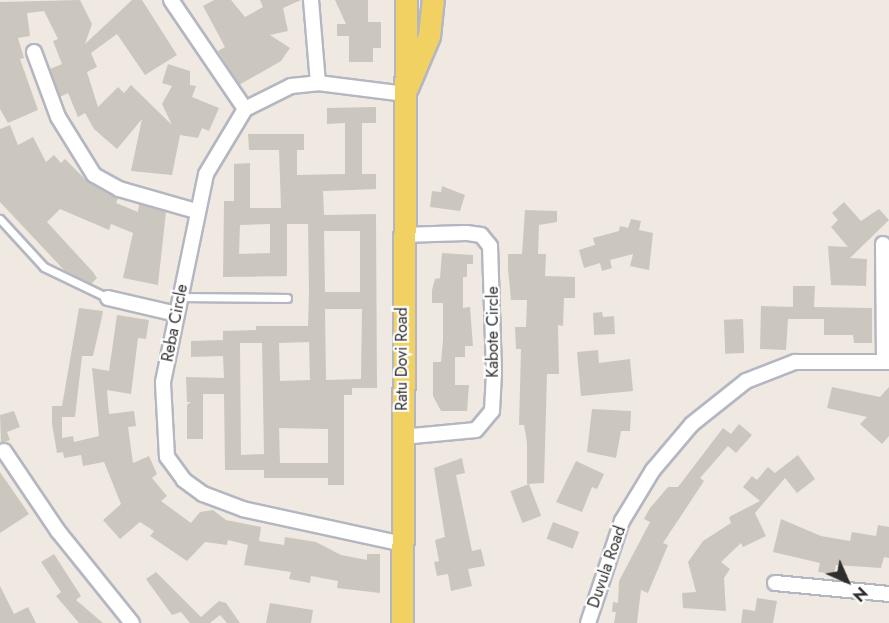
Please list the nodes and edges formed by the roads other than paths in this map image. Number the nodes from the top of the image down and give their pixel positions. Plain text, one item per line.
1 (171, 0) edge
2 (312, 0) edge
3 (406, 0) edge
4 (433, 0) edge
5 (34, 52) dead end
6 (318, 83) junction
7 (405, 94) junction
8 (245, 110) junction
9 (196, 211) junction
10 (0, 219) edge
11 (402, 235) junction
12 (883, 244) dead end
13 (181, 297) junction
14 (108, 298) joint
15 (287, 298) dead end
16 (177, 314) junction
17 (887, 362) edge
18 (402, 437) junction
19 (4, 451) dead end
20 (403, 544) junction
21 (775, 583) dead end
22 (889, 594) edge
23 (132, 623) edge
24 (402, 623) edge
25 (588, 623) edge

1 - 8 street
2 - 6 street
3 - 7 main road, Ratu Dovi Road
4 - 7 main road, Ratu Dovi Road
5 - 9 street
6 - 7 street, Reba Circle
6 - 8 street, Reba Circle
7 - 11 main road, Ratu Dovi Road
8 - 9 street, Reba Circle
9 - 13 street, Reba Circle
10 - 14 lane
11 - 18 main road, Ratu Dovi Road
11 - 18 street, Kabote Circle
12 - 17 street
13 - 15 lane
13 - 16 street, Reba Circle
14 - 16 street
16 - 20 street, Reba Circle
17 - 25 street, Duvula Road
18 - 20 main road, Ratu Dovi Road
19 - 23 street
20 - 24 main road, Ratu Dovi Road
21 - 22 street

